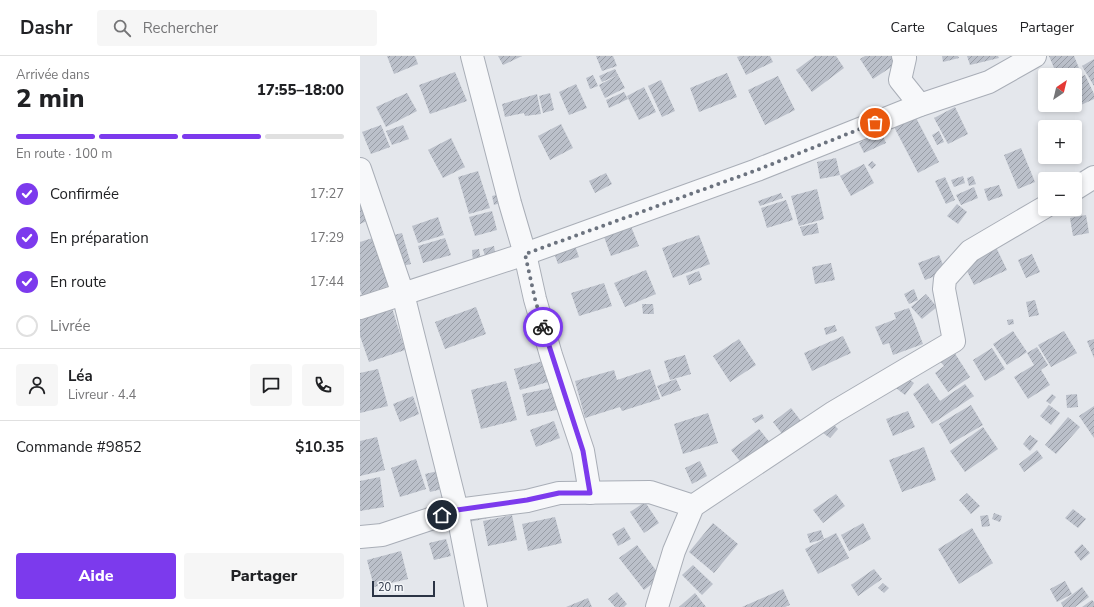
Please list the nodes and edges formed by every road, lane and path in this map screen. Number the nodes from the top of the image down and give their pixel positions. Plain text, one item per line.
1 (472, 56) edge
2 (903, 56) edge
3 (1035, 56) edge
4 (920, 105) junction
5 (360, 169) edge
6 (1094, 177) edge
7 (1082, 185) edge
8 (1038, 211) edge
9 (525, 254) junction
10 (403, 294) junction
11 (360, 308) edge
12 (590, 493) junction
13 (693, 506) junction
14 (457, 510) junction
15 (360, 537) edge
16 (476, 607) edge
17 (657, 607) edge

1 - 9 street
2 - 4 street
3 - 4 street
4 - 9 street
5 - 10 street
6 - 7 street
8 - 13 street
9 - 10 street
9 - 12 street
10 - 11 street
10 - 14 street
12 - 13 street
12 - 14 street
13 - 17 street
14 - 15 street
14 - 16 street

